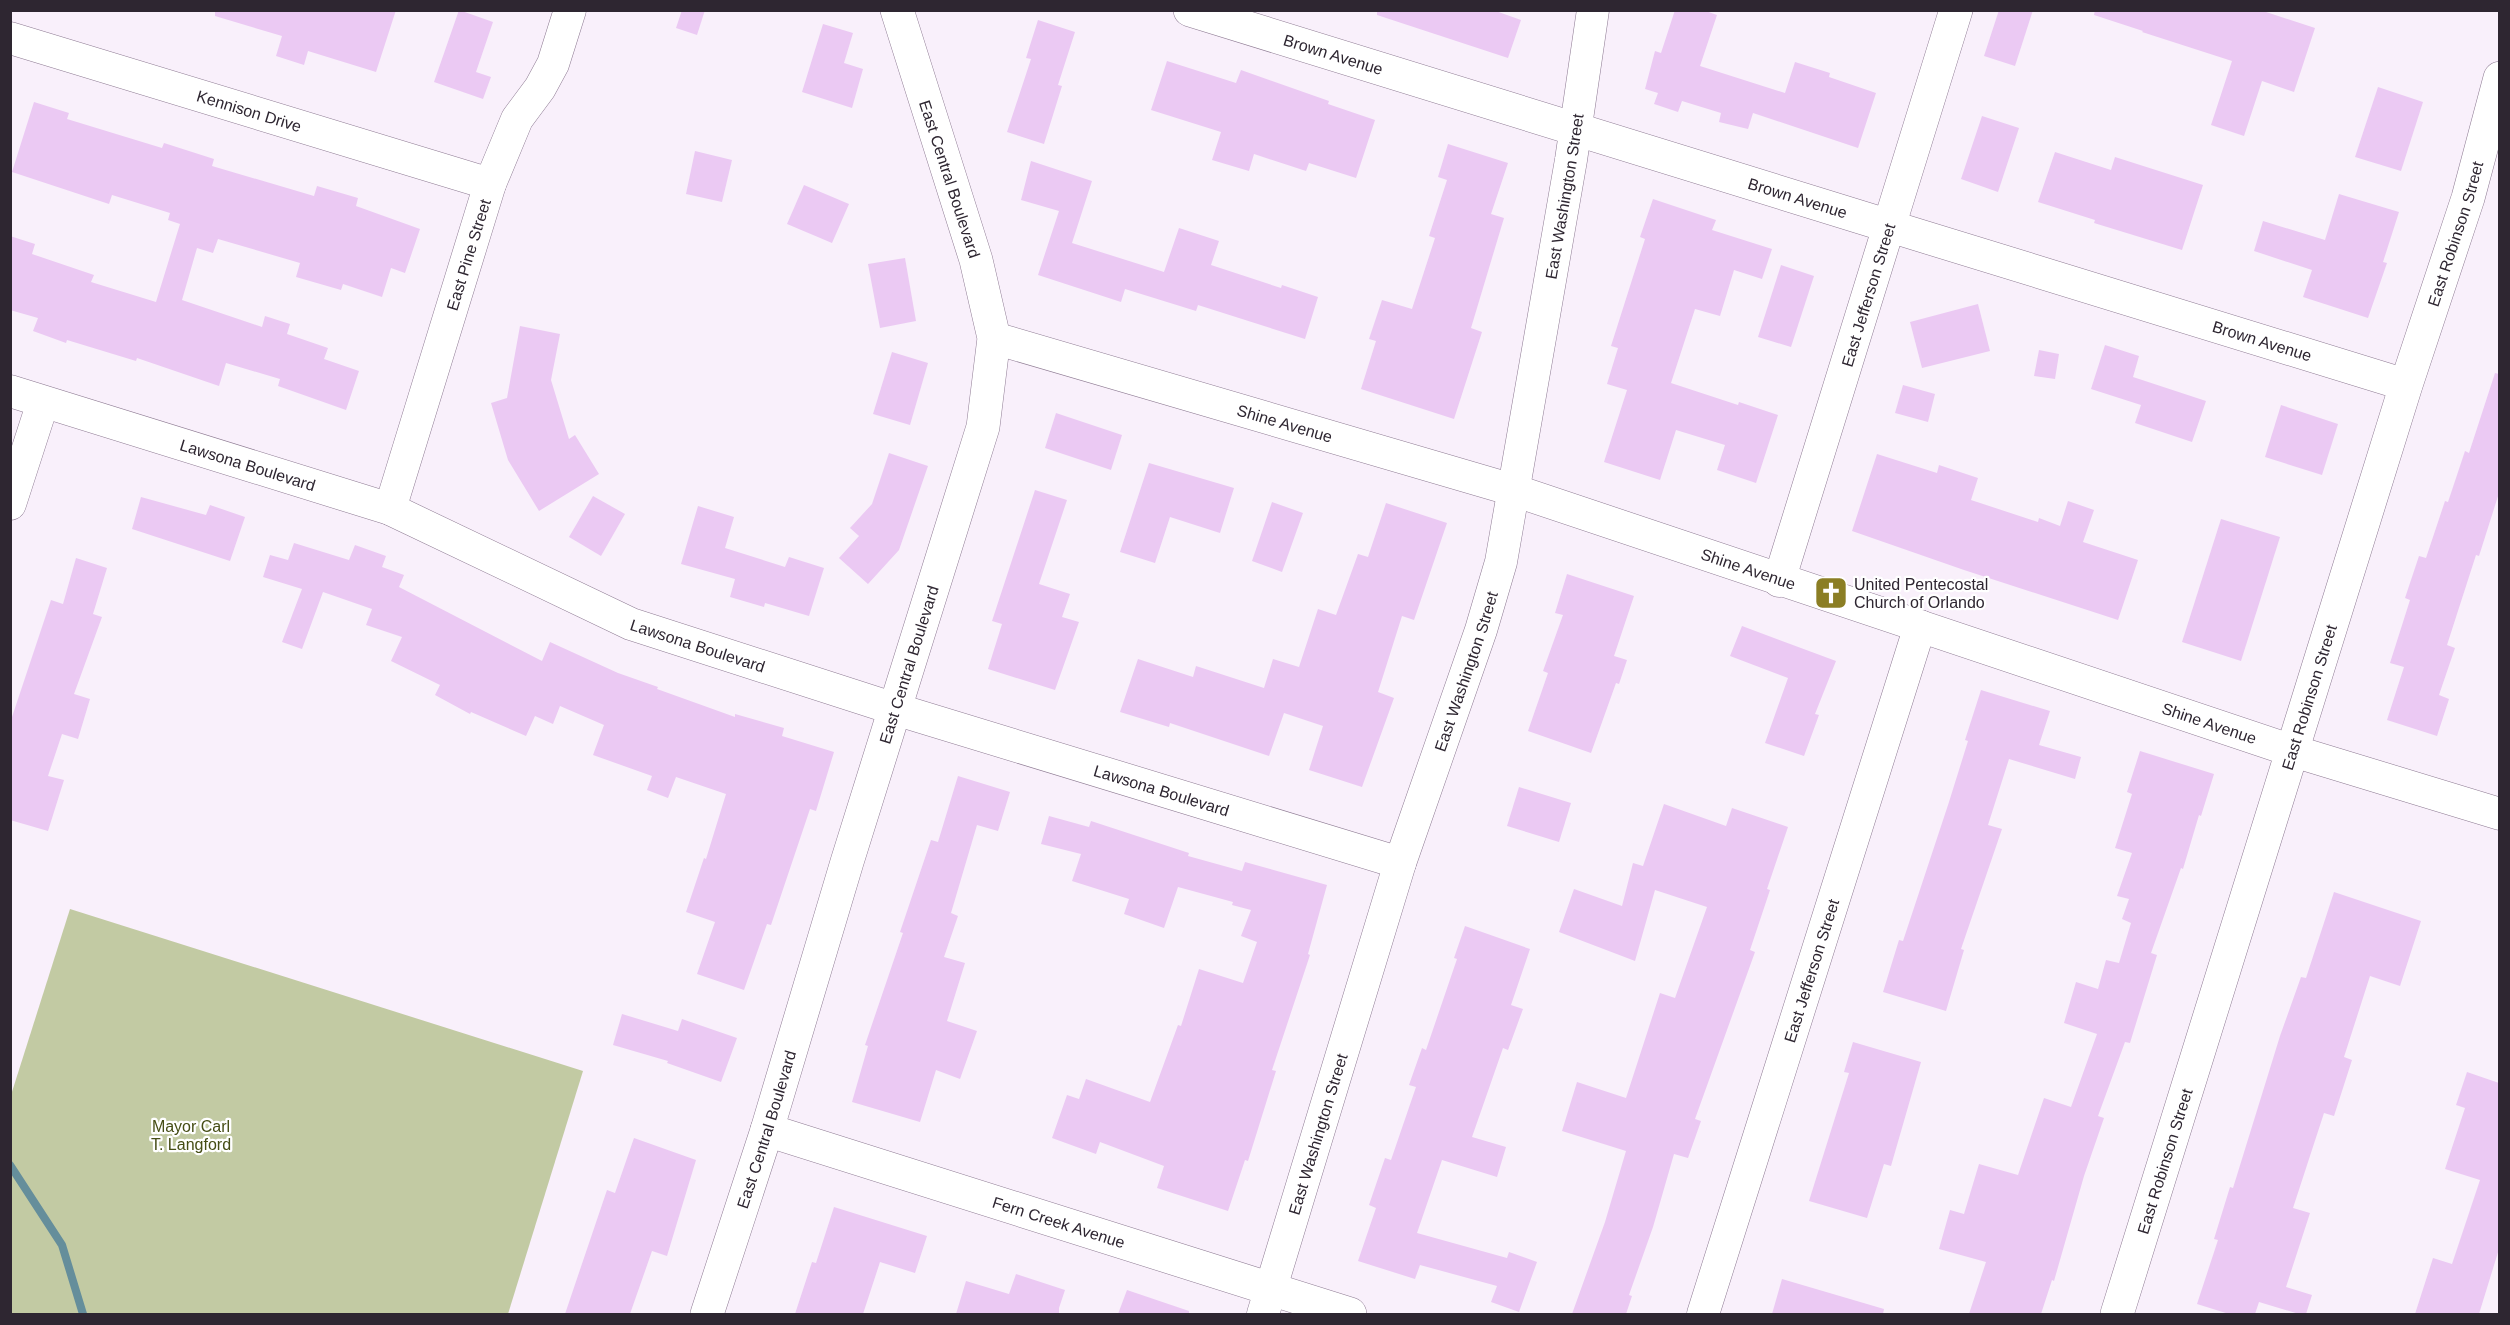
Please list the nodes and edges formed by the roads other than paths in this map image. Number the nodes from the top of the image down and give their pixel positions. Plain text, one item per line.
1 (570, 10) edge
2 (897, 10) edge
3 (1190, 10) edge
4 (1593, 10) edge
5 (1956, 10) edge
6 (10, 38) edge
7 (2499, 78) edge
8 (1576, 128) junction
9 (490, 184) junction
10 (1889, 226) junction
11 (994, 338) junction
12 (2406, 385) junction
13 (10, 392) edge
14 (43, 402) junction
15 (1513, 490) junction
16 (10, 504) edge
17 (390, 509) junction
18 (1779, 581) junction
19 (1920, 626) junction
20 (895, 709) junction
21 (2294, 751) junction
22 (2499, 814) edge
23 (1400, 863) junction
24 (767, 1130) junction
25 (1267, 1302) edge
26 (708, 1314) edge
27 (1350, 1314) edge
28 (1703, 1314) edge
29 (2117, 1314) edge

1 - 9 street, East Pine Street
2 - 11 street, East Central Boulevard
3 - 8 street, Brown Avenue
4 - 8 street, East Washington Street
5 - 10 street, East Jefferson Street
6 - 9 street, Kennison Drive
7 - 12 street, East Robinson Street
8 - 10 street, Brown Avenue
8 - 15 street, East Washington Street
9 - 17 street, East Pine Street
10 - 12 street, Brown Avenue
10 - 18 street, East Jefferson Street
11 - 15 street, Shine Avenue
11 - 20 street, East Central Boulevard
12 - 21 street, East Robinson Street
13 - 14 street, Lawsona Boulevard
14 - 16 street
14 - 17 street, Lawsona Boulevard
15 - 18 street, Shine Avenue
15 - 23 street, East Washington Street
17 - 20 street, Lawsona Boulevard
18 - 19 street, Shine Avenue
19 - 21 street, Shine Avenue
19 - 28 street, East Jefferson Street
20 - 23 street, Lawsona Boulevard
20 - 24 street, East Central Boulevard
21 - 22 street, Shine Avenue
21 - 29 street, East Robinson Street
23 - 25 street, East Washington Street
24 - 25 street, Fern Creek Avenue
24 - 26 street, East Central Boulevard
25 - 27 street, Fern Creek Avenue

